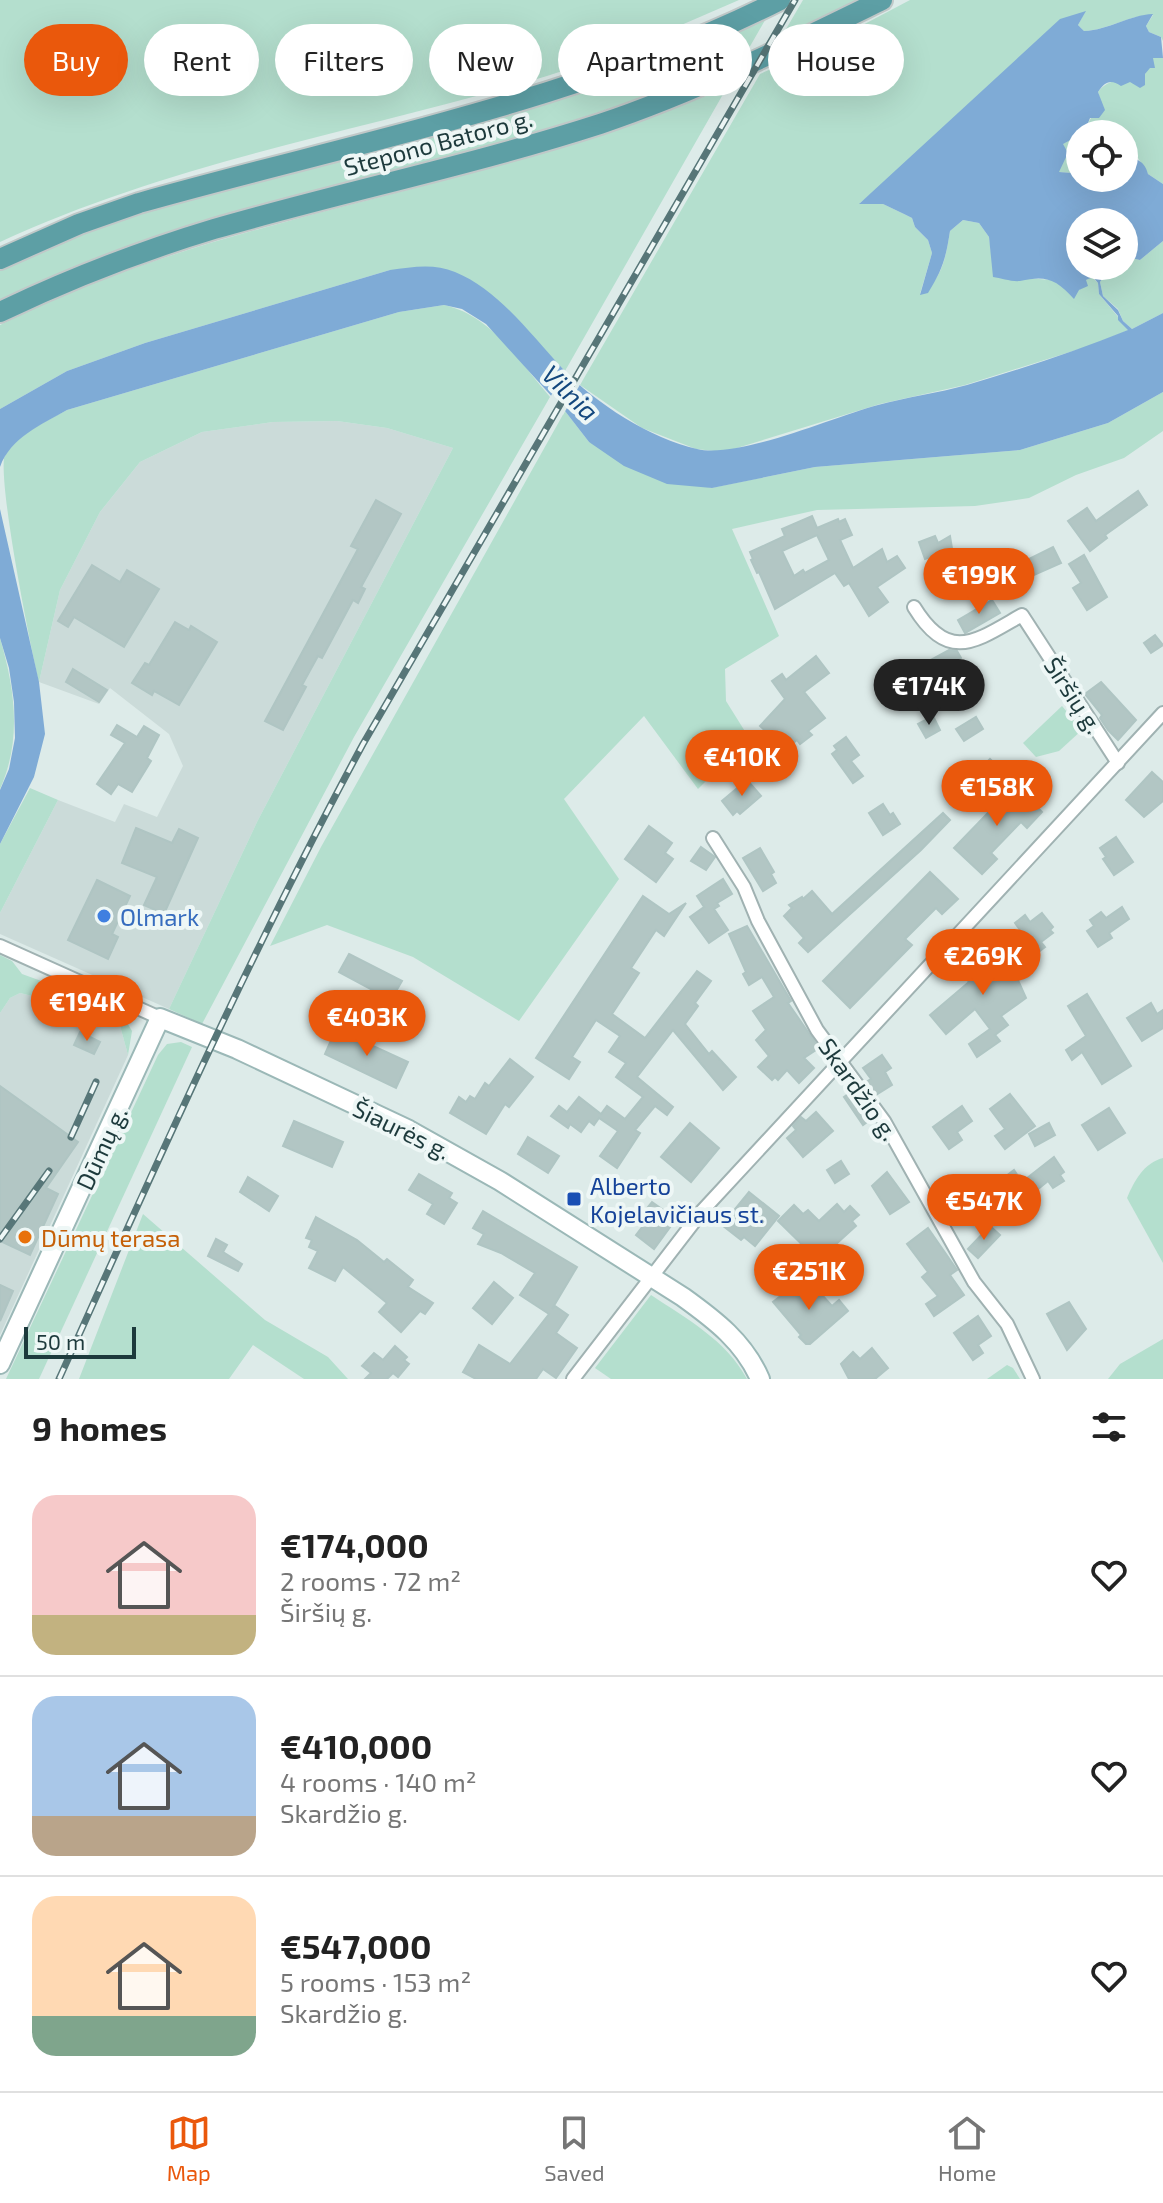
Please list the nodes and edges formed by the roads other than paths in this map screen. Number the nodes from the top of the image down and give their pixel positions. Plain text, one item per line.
1 (780, 0) edge
2 (882, 0) edge
3 (0, 259) edge
4 (0, 312) edge
5 (914, 607) dead end
6 (1163, 713) edge
7 (1118, 763) junction
8 (713, 838) dead end
9 (0, 946) edge
10 (160, 1018) junction
11 (839, 1062) junction
12 (651, 1277) junction
13 (0, 1364) edge
14 (573, 1379) edge
15 (760, 1379) edge
16 (1033, 1379) edge

1 - 3 main road, Stepono Batoro g.
2 - 4 main road, Stepono Batoro g.
5 - 7 street, Širšių g.
6 - 7 street
7 - 11 street
8 - 11 street, Skardžio g.
9 - 10 street, Šiaurės g.
10 - 12 main road, Šiaurės g.
10 - 13 main road, Dūmų g.
11 - 12 street
11 - 16 street, Skardžio g.
12 - 14 street
12 - 15 main road, Šiaurės g.

